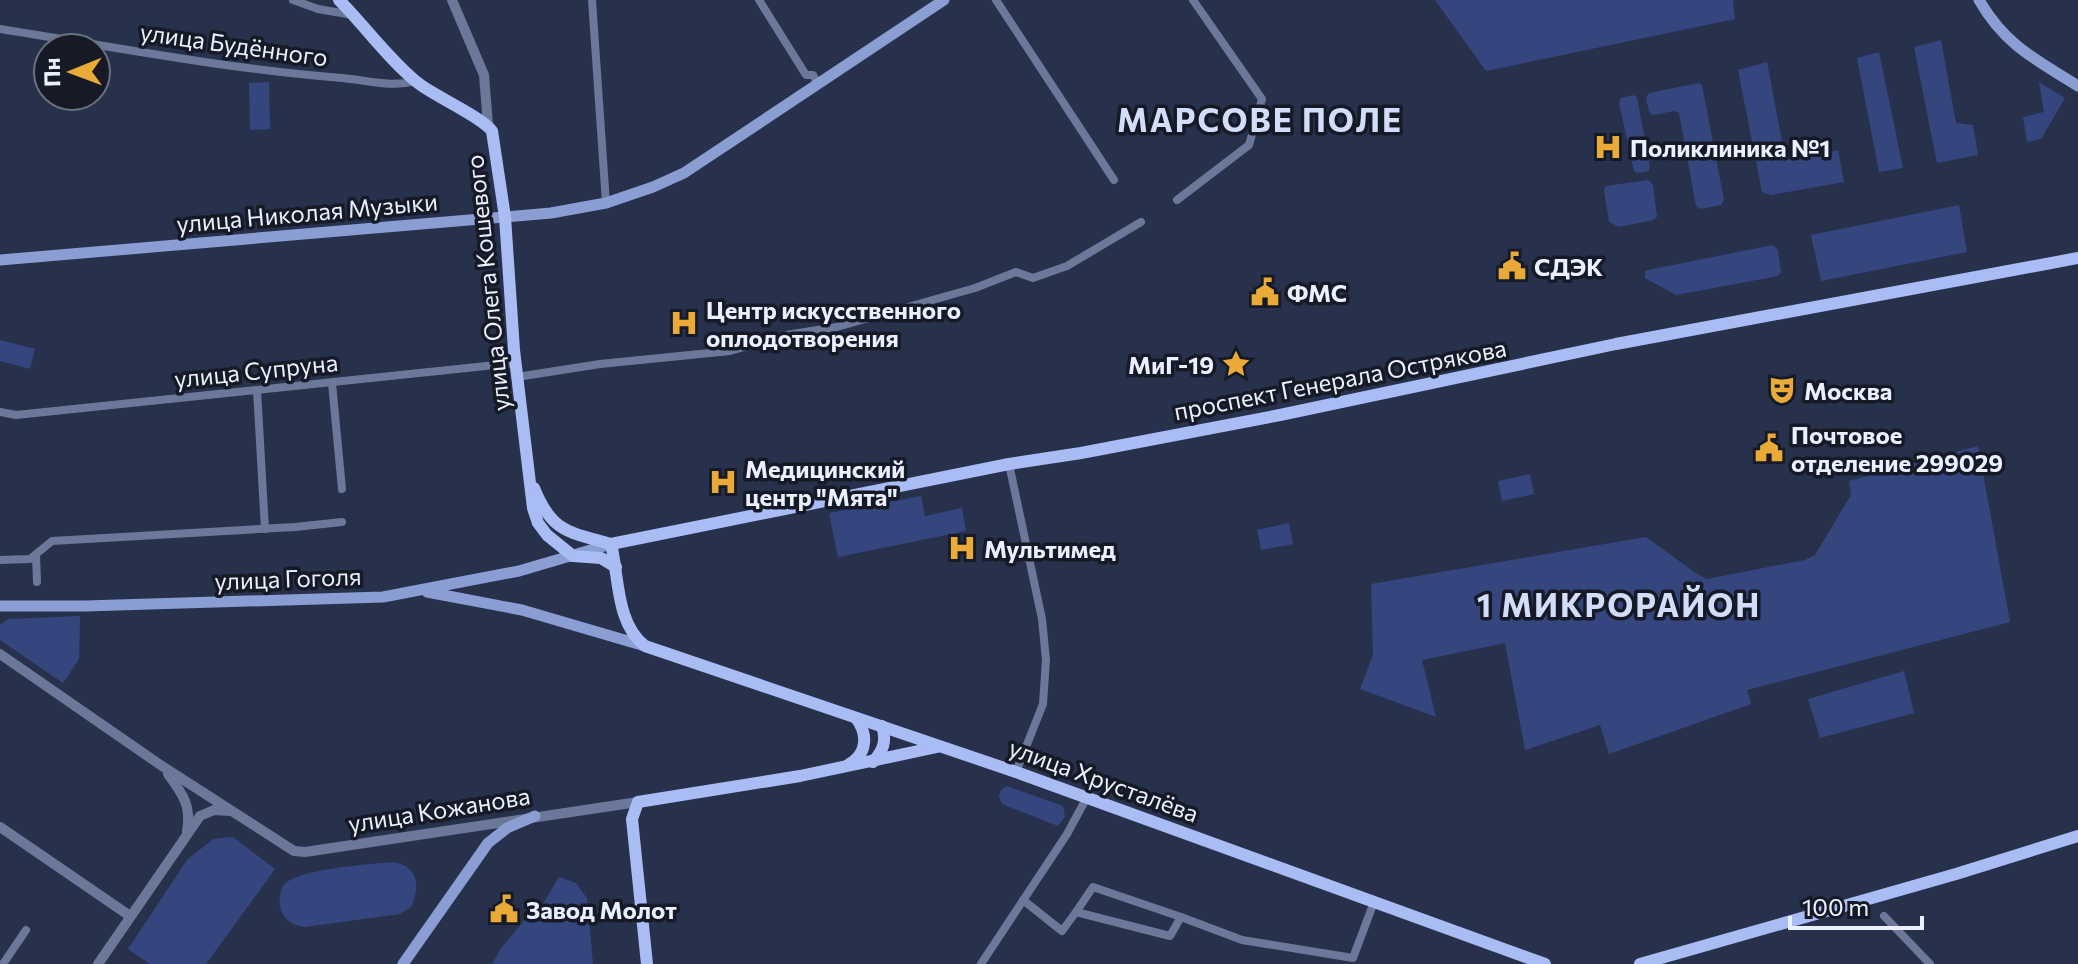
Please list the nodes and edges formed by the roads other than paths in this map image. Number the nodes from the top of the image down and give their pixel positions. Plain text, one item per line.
1 (293, 0) edge
2 (339, 0) edge
3 (452, 0) edge
4 (592, 0) edge
5 (759, 0) edge
6 (944, 0) edge
7 (996, 0) edge
8 (1193, 0) edge
9 (1979, 0) edge
10 (354, 15) junction
11 (0, 29) edge
12 (415, 81) junction
13 (818, 84) junction
14 (2078, 86) edge
15 (488, 125) junction
16 (1114, 180) dead end
17 (1177, 200) dead end
18 (606, 203) junction
19 (505, 217) junction
20 (1141, 222) dead end
21 (2078, 258) edge
22 (0, 260) edge
23 (515, 363) junction
24 (517, 377) junction
25 (332, 383) junction
26 (257, 390) junction
27 (0, 412) edge
28 (1009, 464) junction
29 (529, 474) junction
30 (342, 489) dead end
31 (342, 522) dead end
32 (265, 529) junction
33 (560, 529) junction
34 (611, 544) junction
35 (560, 545) junction
36 (36, 555) junction
37 (573, 556) junction
38 (0, 560) edge
39 (548, 563) junction
40 (616, 567) junction
41 (37, 582) dead end
42 (411, 592) junction
43 (0, 609) edge
44 (645, 646) junction
45 (0, 654) edge
46 (856, 718) junction
47 (882, 726) junction
48 (938, 747) junction
49 (873, 762) junction
50 (162, 766) junction
51 (844, 767) junction
52 (1016, 772) junction
53 (1086, 799) junction
54 (638, 802) junction
55 (623, 804) junction
56 (233, 811) junction
57 (535, 816) junction
58 (632, 819) junction
59 (0, 827) edge
60 (2078, 836) edge
61 (186, 837) junction
62 (1023, 900) junction
63 (1374, 902) junction
64 (1076, 912) junction
65 (130, 916) junction
66 (1884, 916) dead end
67 (1181, 917) junction
68 (26, 930) dead end
69 (1540, 963) edge
70 (3, 964) edge
71 (98, 964) edge
72 (403, 964) edge
73 (647, 964) edge
74 (981, 964) edge
75 (1640, 964) edge
76 (1930, 964) edge

1 - 10 street
2 - 10 main road
3 - 15 street, улица Олега Кошевого
4 - 18 street
5 - 13 street
6 - 13 main road, улица Николая Музыки
7 - 16 street
8 - 17 street
9 - 14 main road
10 - 12 main road
11 - 12 street, улица Будённого
12 - 15 main road
13 - 18 main road, улица Николая Музыки
15 - 19 main road, улица Олега Кошевого
18 - 19 main road, улица Николая Музыки
19 - 22 main road, улица Николая Музыки
19 - 23 main road, улица Олега Кошевого
20 - 24 street
21 - 28 main road, проспект Генерала Острякова
23 - 24 main road, улица Олега Кошевого
23 - 25 street, улица Супруна
24 - 29 main road, улица Олега Кошевого
25 - 26 street, улица Супруна
25 - 30 street
26 - 27 street, улица Супруна
26 - 32 street
28 - 34 main road, проспект Генерала Острякова
28 - 52 street
29 - 33 main road, улица Олега Кошевого
29 - 35 main road, улица Олега Кошевого
31 - 32 street
32 - 36 street
33 - 34 main road
33 - 35 main road
34 - 37 main road, улица Гоголя
34 - 40 main road
35 - 37 main road, улица Олега Кошевого
35 - 39 main road
36 - 38 street
36 - 41 street
37 - 39 main road, улица Гоголя
37 - 40 main road
39 - 42 main road, улица Гоголя
40 - 44 main road
42 - 43 main road, улица Гоголя
42 - 44 main road, улица Хрусталёва
44 - 46 main road, улица Хрусталёва
45 - 50 street, улица Кожанова
46 - 47 main road, улица Хрусталёва
46 - 51 main road
47 - 48 main road, улица Хрусталёва
47 - 49 main road
48 - 49 main road, улица Кожанова
48 - 52 main road, улица Хрусталёва
49 - 51 main road, улица Кожанова
50 - 56 street, улица Кожанова
50 - 61 street
51 - 54 main road, улица Кожанова
52 - 53 main road, улица Хрусталёва
53 - 62 street
53 - 63 main road, улица Хрусталёва
54 - 55 street, улица Кожанова
54 - 58 main road
55 - 57 street, улица Кожанова
55 - 58 street
56 - 57 street, улица Кожанова
56 - 61 street
57 - 72 main road
58 - 73 main road
59 - 65 street
60 - 75 main road
61 - 65 street
62 - 64 street
62 - 74 street
63 - 67 street
63 - 69 main road, улица Хрусталёва
64 - 67 street
64 - 67 street
65 - 71 street
66 - 76 street
68 - 70 street

